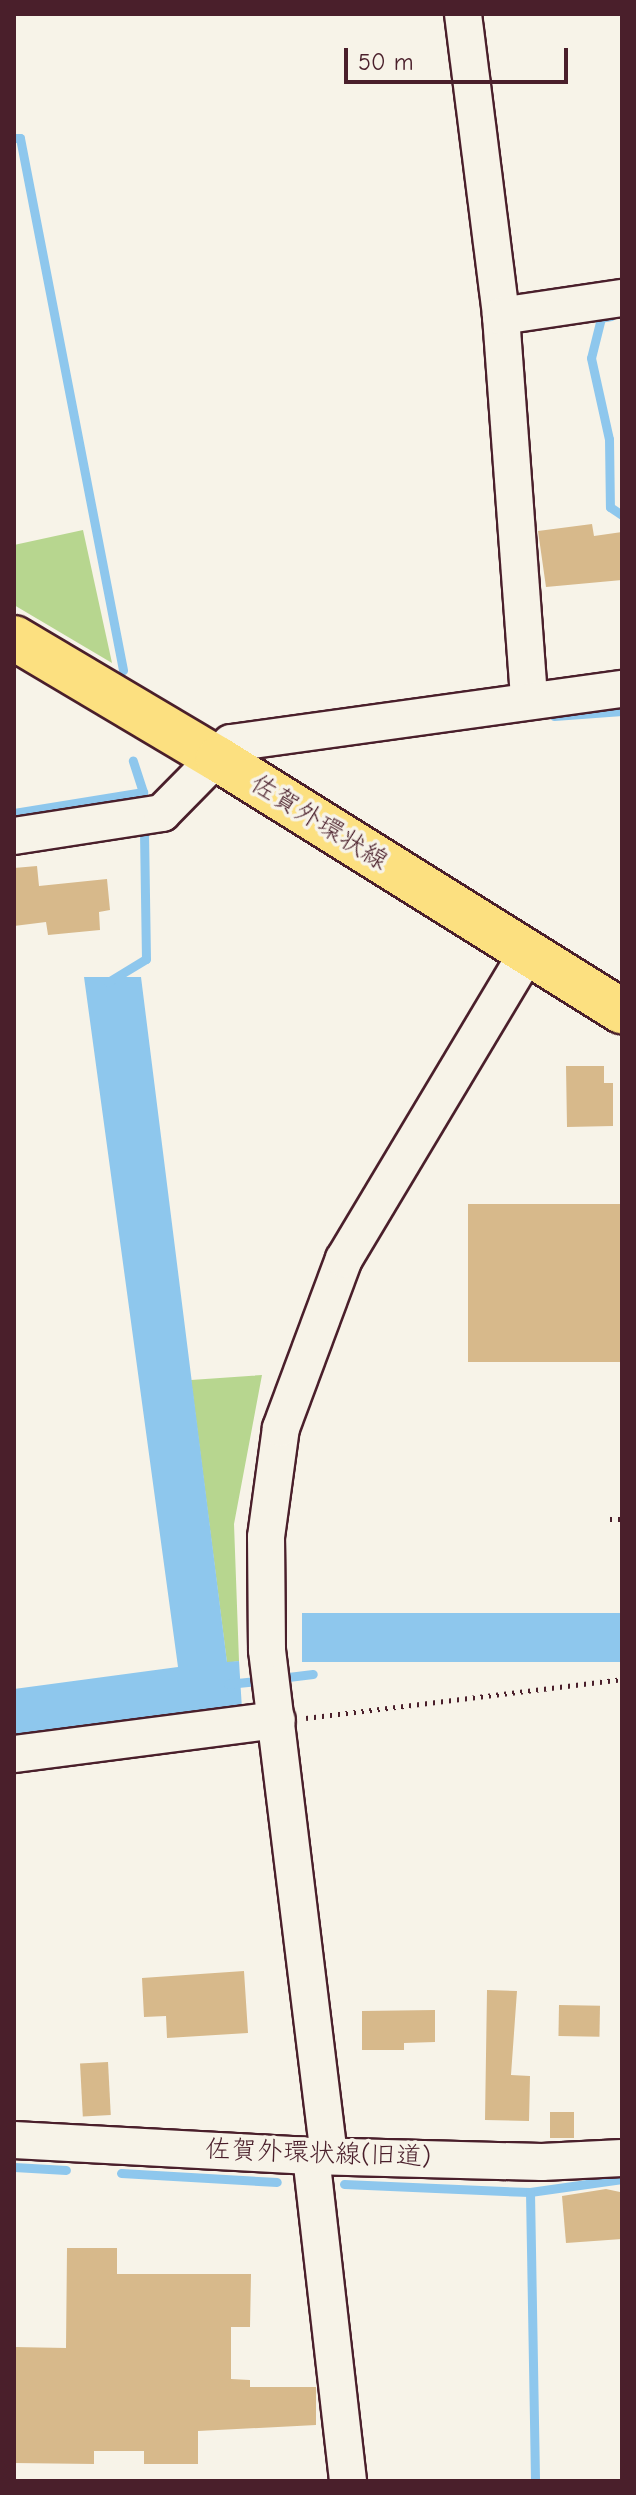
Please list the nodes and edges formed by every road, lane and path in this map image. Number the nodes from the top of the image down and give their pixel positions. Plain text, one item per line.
1 (463, 14) edge
2 (622, 298) edge
3 (501, 316) junction
4 (14, 638) edge
5 (622, 689) edge
6 (529, 698) junction
7 (218, 759) junction
8 (14, 836) edge
9 (527, 953) junction
10 (622, 1011) edge
11 (610, 1519) dead end
12 (622, 1519) edge
13 (622, 1679) edge
14 (277, 1720) junction
15 (14, 1754) edge
16 (14, 2140) edge
17 (320, 2156) junction
18 (622, 2158) edge
19 (348, 2481) edge

1 - 3 street
2 - 3 street
3 - 6 street
4 - 7 main road, 佐賀外環状線
5 - 6 street
6 - 7 street
7 - 8 street
7 - 9 main road, 佐賀外環状線
9 - 10 main road, 佐賀外環状線
9 - 14 street
11 - 12 path
13 - 14 path
14 - 15 street
14 - 17 street
16 - 17 street, 佐賀外環状線(旧道)
17 - 18 street, 佐賀外環状線(旧道)
17 - 19 street

